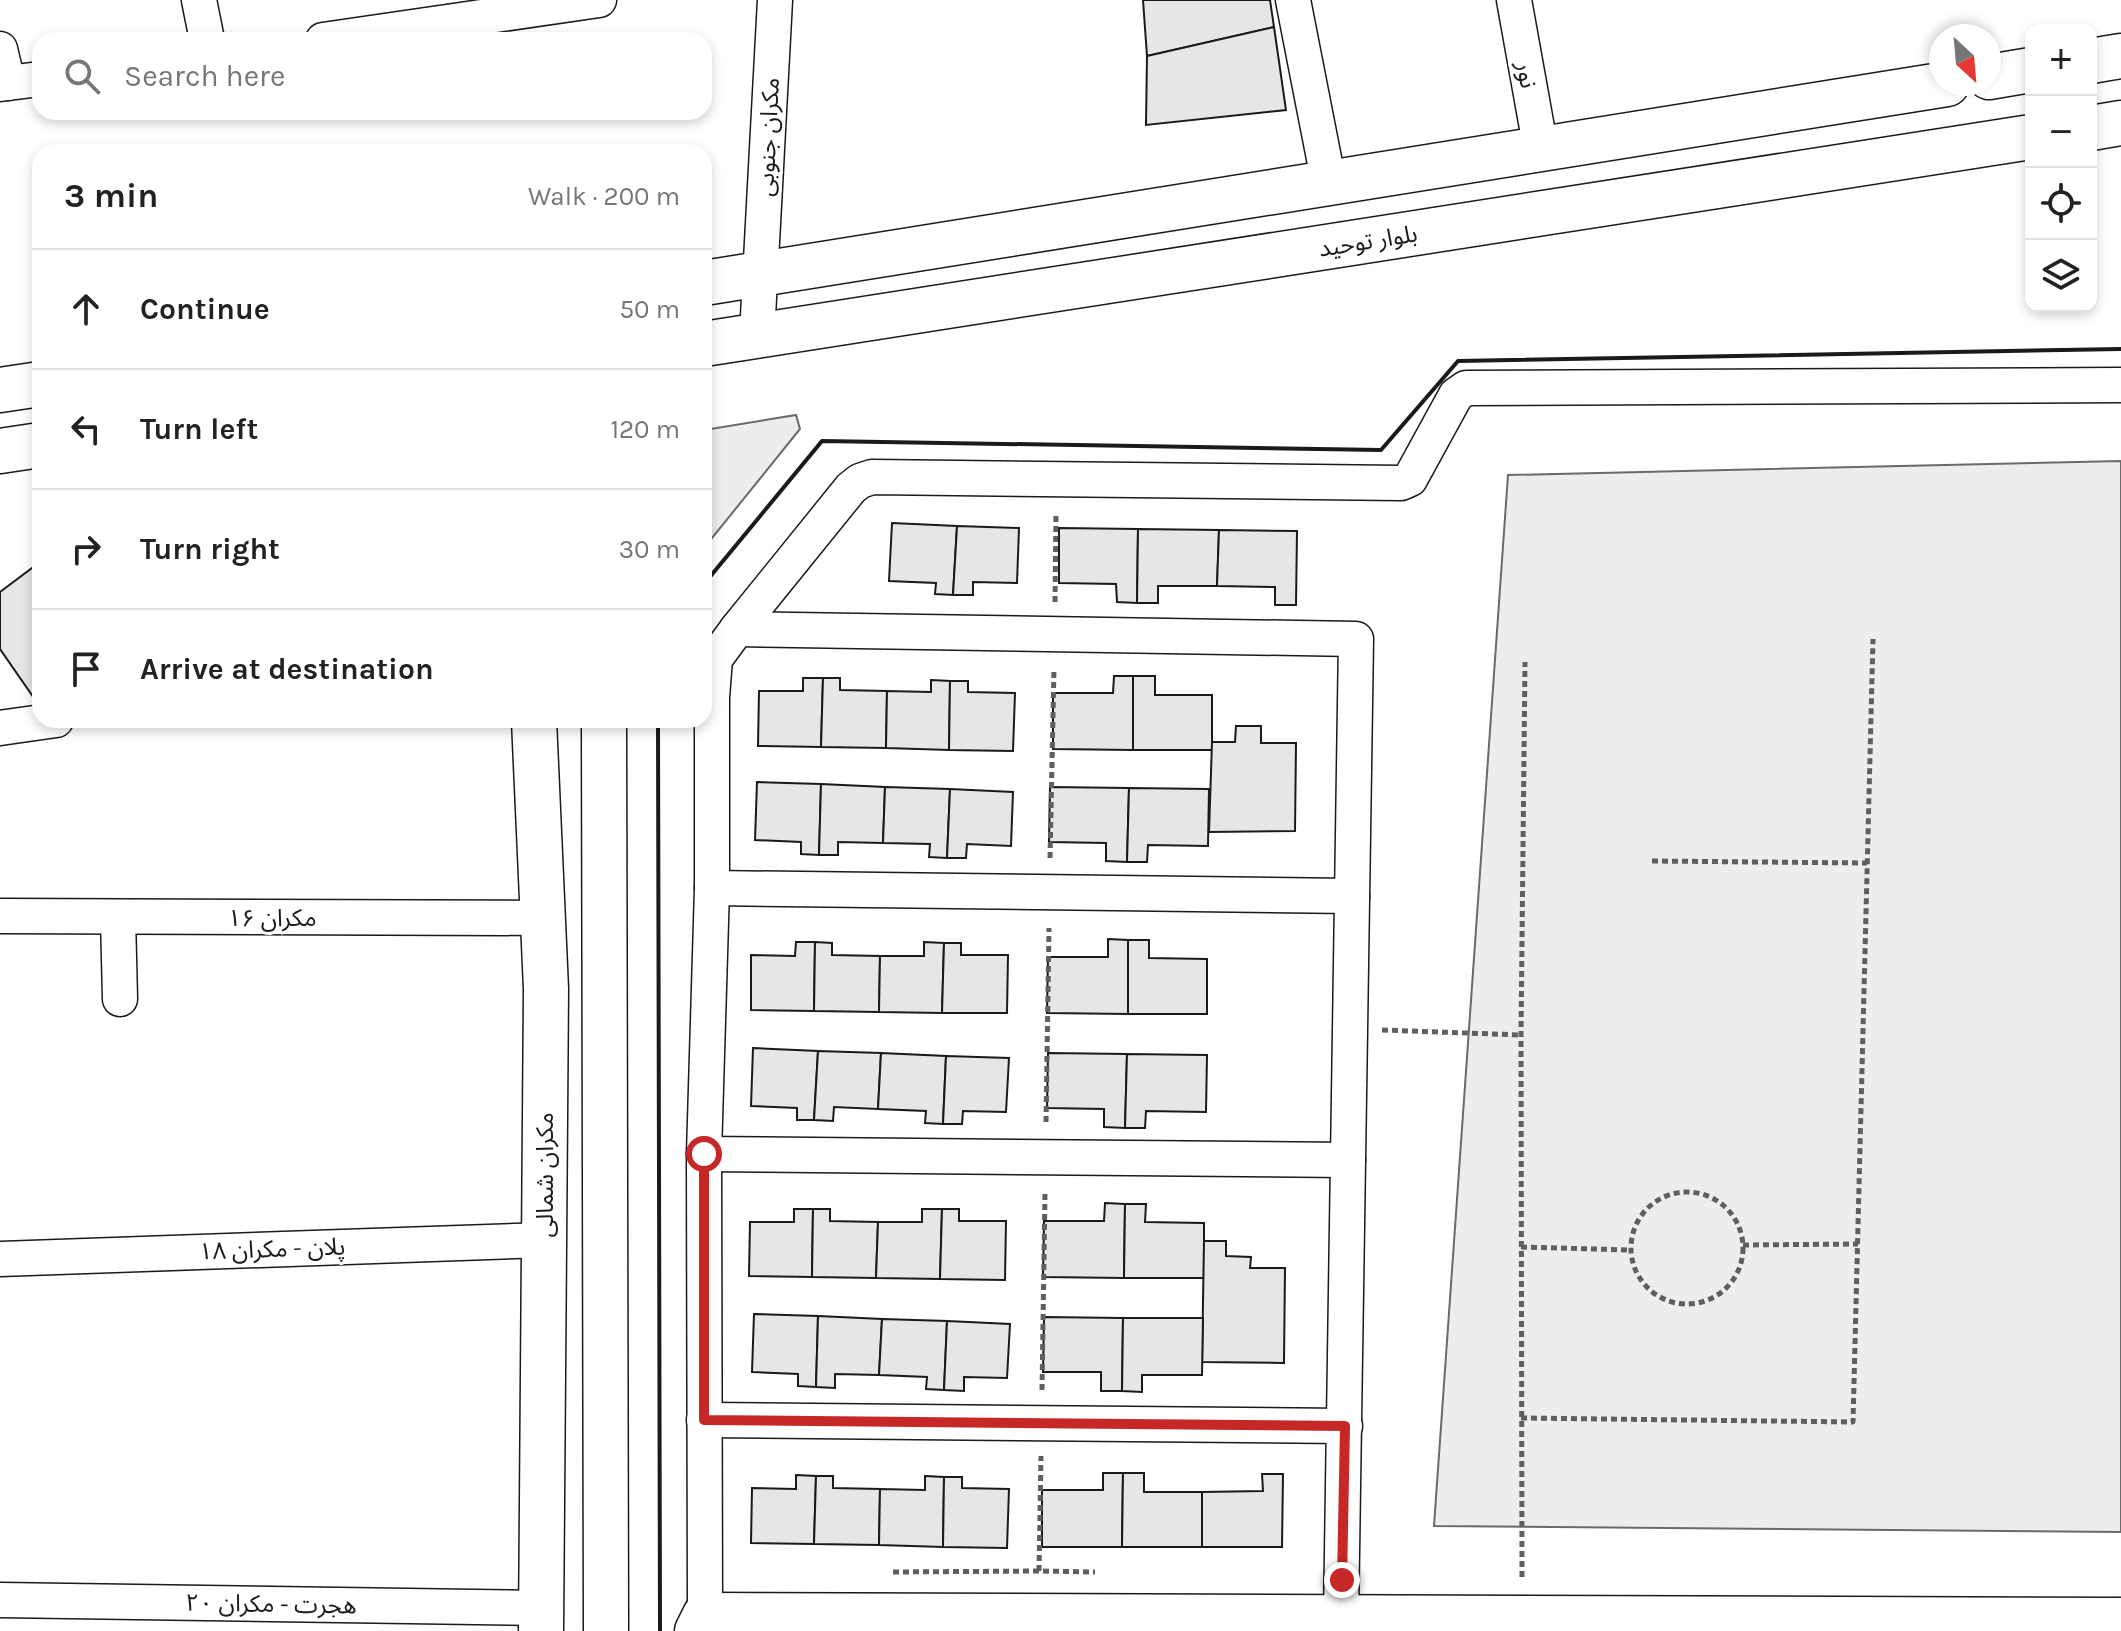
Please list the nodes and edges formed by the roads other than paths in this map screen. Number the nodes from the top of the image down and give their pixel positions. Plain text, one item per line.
1 (199, 0) edge
2 (599, 0) edge
3 (775, 0) edge
4 (1293, 0) edge
5 (1514, 0) edge
6 (454, 11) edge
7 (205, 32) edge
8 (359, 32) edge
9 (0, 49) edge
10 (2121, 56) edge
11 (2097, 60) edge
12 (2025, 71) edge
13 (2001, 75) edge
14 (16, 82) edge
15 (1929, 87) edge
16 (2121, 123) edge
17 (2097, 127) edge
18 (2025, 138) edge
19 (1541, 150) junction
20 (1329, 184) junction
21 (760, 274) junction
22 (712, 282) edge
23 (757, 335) junction
24 (712, 343) edge
25 (32, 385) edge
26 (2121, 385) edge
27 (0, 390) edge
28 (32, 446) edge
29 (0, 451) edge
30 (737, 629) junction
31 (32, 723) edge
32 (0, 728) edge
33 (534, 728) edge
34 (604, 728) edge
35 (712, 888) junction
36 (1352, 896) junction
37 (0, 916) edge
38 (118, 917) junction
39 (544, 918) junction
40 (120, 999) dead end
41 (704, 1154) junction
42 (1348, 1160) junction
43 (544, 1240) junction
44 (0, 1259) edge
45 (704, 1420) junction
46 (1345, 1426) junction
47 (0, 1600) edge
48 (1341, 1617) junction
49 (541, 1620) edge
50 (2121, 1620) edge
51 (701, 1623) edge
52 (1592, 1625) edge
53 (606, 1631) edge

1 - 7 street
2 - 6 street
3 - 21 street, مکران جنوبی
4 - 20 street
5 - 19 street, نور
6 - 8 street
9 - 14 street
10 - 11 street
12 - 13 street
15 - 19 street
16 - 17 street
18 - 23 street, بلوار توحید
19 - 20 street
20 - 21 street
21 - 22 street
21 - 23 street, مکران جنوبی
23 - 24 street, بلوار توحید
25 - 27 street
26 - 30 street
28 - 29 street
30 - 35 street
30 - 36 street
31 - 32 street
33 - 39 street, مکران شمالی
34 - 53 street
35 - 36 street
35 - 41 street
36 - 42 street
37 - 38 street, مکران ۱۶
38 - 39 street, مکران ۱۶
38 - 40 street
39 - 43 street, مکران شمالی
41 - 42 street
41 - 45 street
42 - 46 street
43 - 44 street, پلان - مکران ۱۸
43 - 49 street, مکران شمالی
45 - 46 street
45 - 51 street
46 - 48 street
47 - 49 street, هجرت - مکران ۲۰
48 - 51 street
48 - 52 street
50 - 52 street

